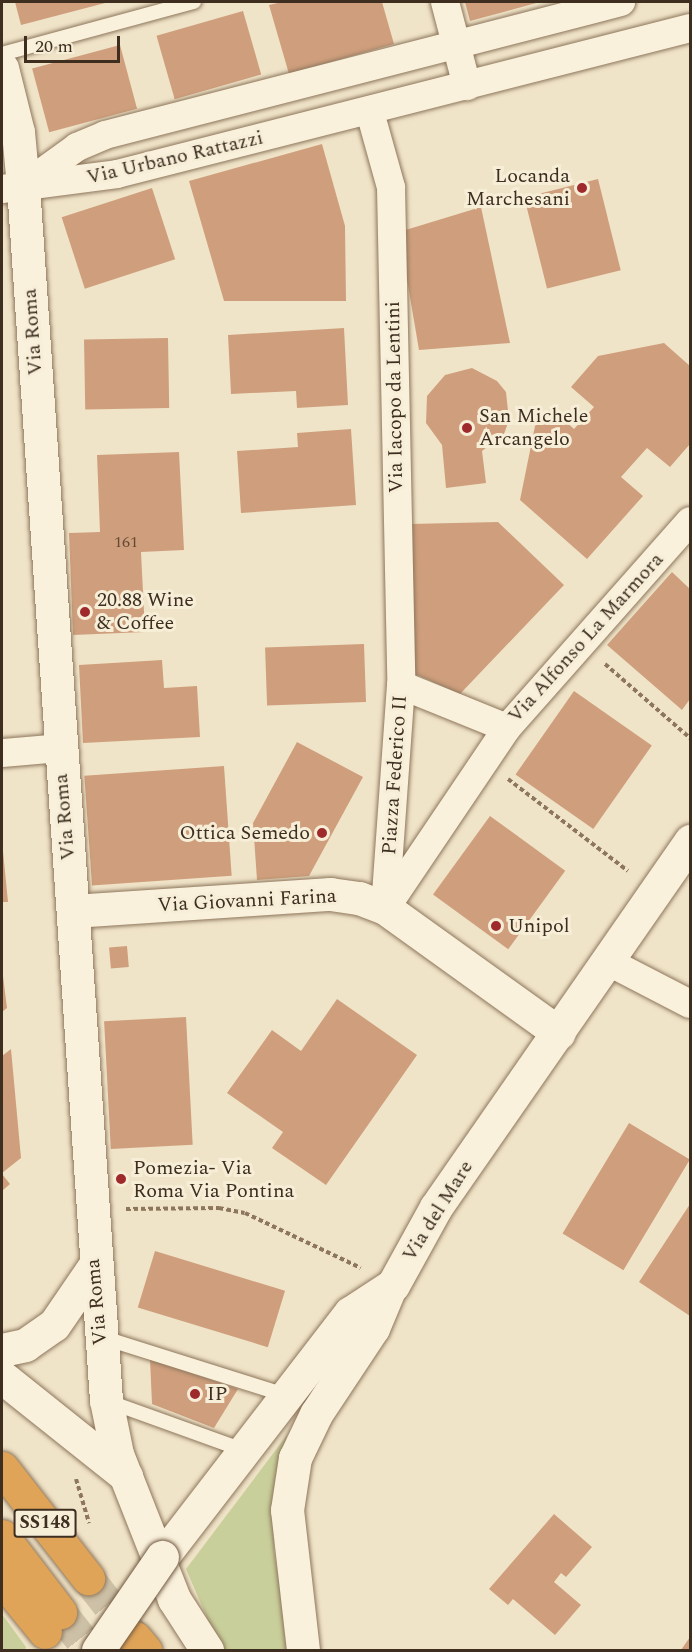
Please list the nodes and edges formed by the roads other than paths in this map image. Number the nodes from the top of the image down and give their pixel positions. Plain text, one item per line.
1 (194, 2) edge
2 (445, 2) edge
3 (621, 2) edge
4 (690, 28) edge
5 (456, 44) junction
6 (2, 54) edge
7 (2, 68) edge
8 (467, 86) junction
9 (370, 111) junction
10 (12, 188) edge
11 (690, 521) edge
12 (401, 685) junction
13 (507, 728) junction
14 (60, 748) junction
15 (2, 753) edge
16 (690, 841) edge
17 (385, 908) junction
18 (73, 911) junction
19 (607, 962) junction
20 (690, 1004) edge
21 (559, 1032) junction
22 (93, 1268) junction
23 (391, 1288) junction
24 (100, 1336) junction
25 (2, 1350) edge
26 (2, 1377) edge
27 (285, 1395) junction
28 (106, 1400) junction
29 (243, 1450) junction
30 (2, 1468) edge
31 (126, 1476) junction
32 (2, 1536) edge
33 (162, 1557) junction
34 (88, 1578) tunnel mouth
35 (2, 1579) edge
36 (98, 1650) edge
37 (207, 1650) edge
38 (303, 1650) edge

1 - 6 lane
2 - 5 street
3 - 5 street, Via Urbano Rattazzi
4 - 8 street, Via Urbano Rattazzi
5 - 8 street
5 - 10 street, Via Urbano Rattazzi
7 - 10 street, Via Roma
8 - 9 street, Via Urbano Rattazzi
9 - 10 street, Via Urbano Rattazzi
9 - 12 street, Via Iacopo da Lentini
10 - 14 street, Via Roma
11 - 13 street, Via Alfonso La Marmora
12 - 13 street, Piazza Federico II
12 - 17 street, Piazza Federico II
13 - 17 street, Piazza Federico II
14 - 15 street
14 - 18 street, Via Roma
16 - 19 street, Via del Mare
17 - 18 street, Via Giovanni Farina
17 - 21 street, Via Giovanni Farina
18 - 22 street, Via Roma
19 - 20 street
19 - 21 street, Via del Mare
21 - 23 street, Via del Mare
22 - 24 street, Via Roma
22 - 25 street
23 - 27 street, Via del Mare
23 - 38 street
24 - 27 lane
24 - 28 street, Via Roma
26 - 31 street
27 - 29 street, Via del Mare
28 - 29 lane
28 - 31 street, Via Roma
29 - 33 street, Via del Mare
30 - 34 highway, SS148
31 - 33 street, Via Roma
32 - 35 highway, SS148
33 - 36 street, Via del Mare, bridge
33 - 37 street, Via Roma

